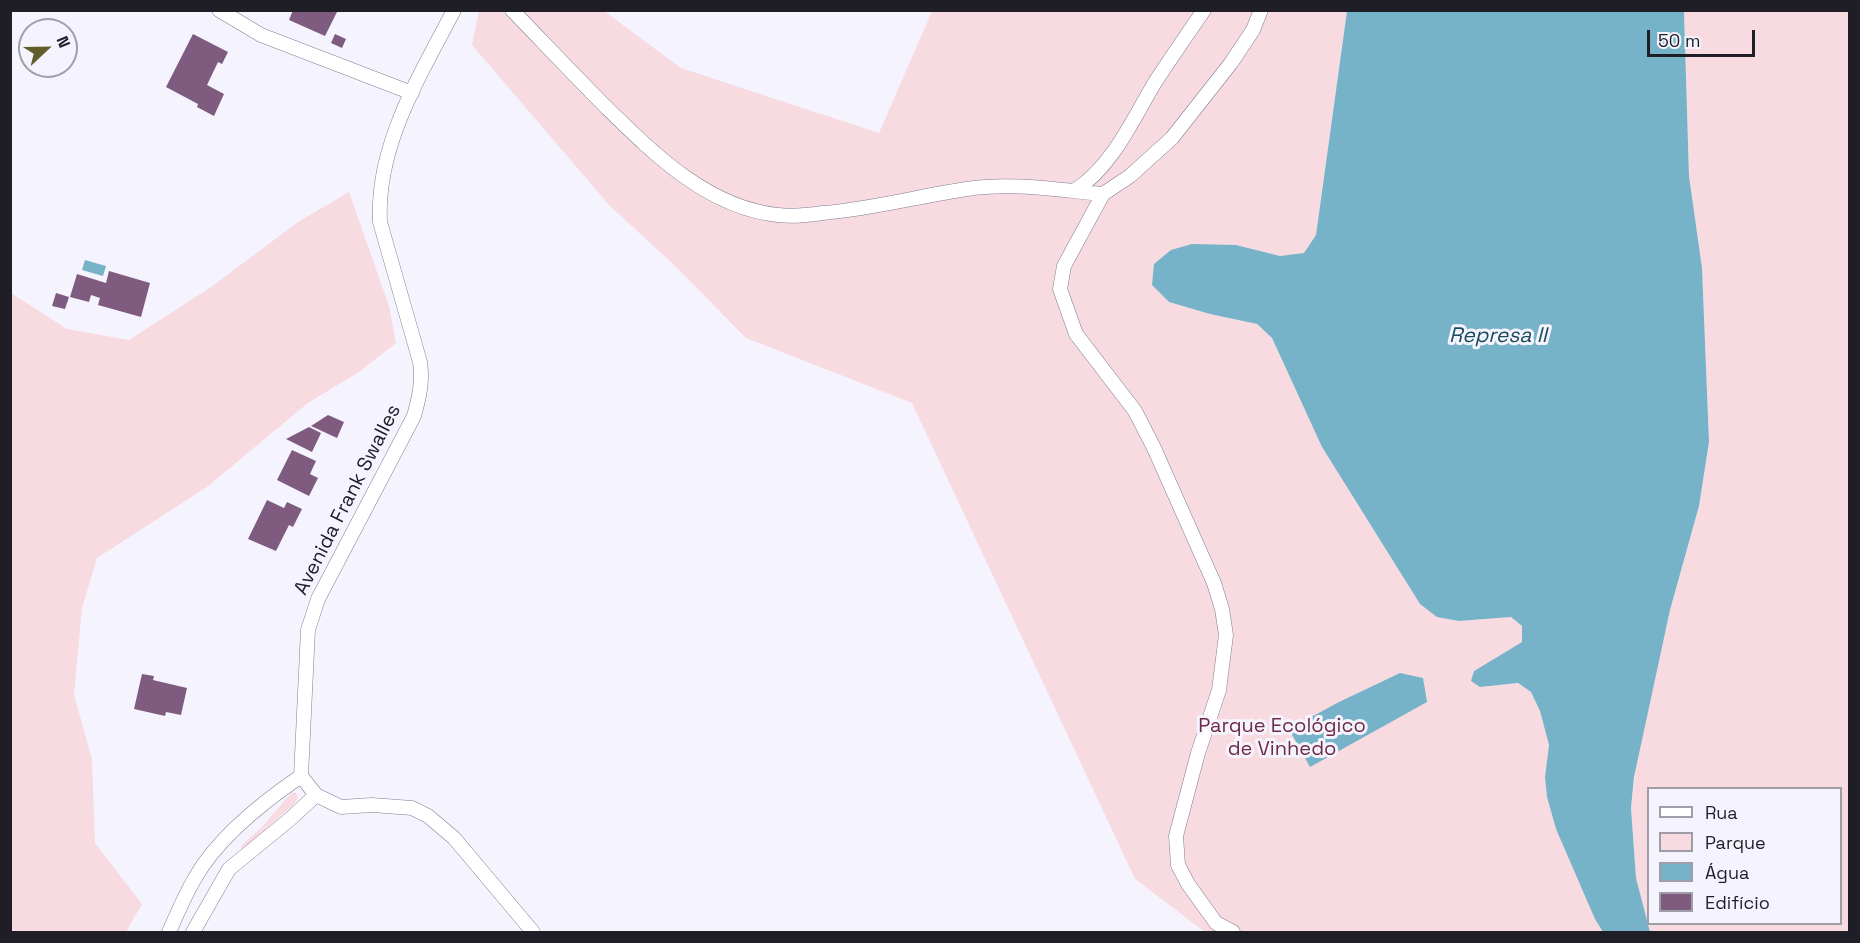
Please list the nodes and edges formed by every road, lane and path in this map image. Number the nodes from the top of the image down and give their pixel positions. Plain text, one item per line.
1 (219, 10) edge
2 (454, 10) edge
3 (512, 10) edge
4 (1204, 10) edge
5 (1261, 10) edge
6 (412, 93) junction
7 (1074, 191) junction
8 (1103, 194) junction
9 (301, 776) junction
10 (316, 795) junction
11 (213, 852) junction
12 (229, 869) junction
13 (178, 913) junction
14 (195, 928) edge
15 (169, 933) edge
16 (532, 933) edge
17 (1233, 933) edge

1 - 6 street
2 - 6 street, Avenida Frank Swalles
3 - 7 street
4 - 7 street
5 - 8 street
6 - 9 street, Avenida Frank Swalles
7 - 8 street
8 - 17 street
9 - 10 street
9 - 11 street
10 - 12 street
10 - 16 street
11 - 12 street
11 - 13 street
12 - 14 street
13 - 14 street
13 - 15 street

